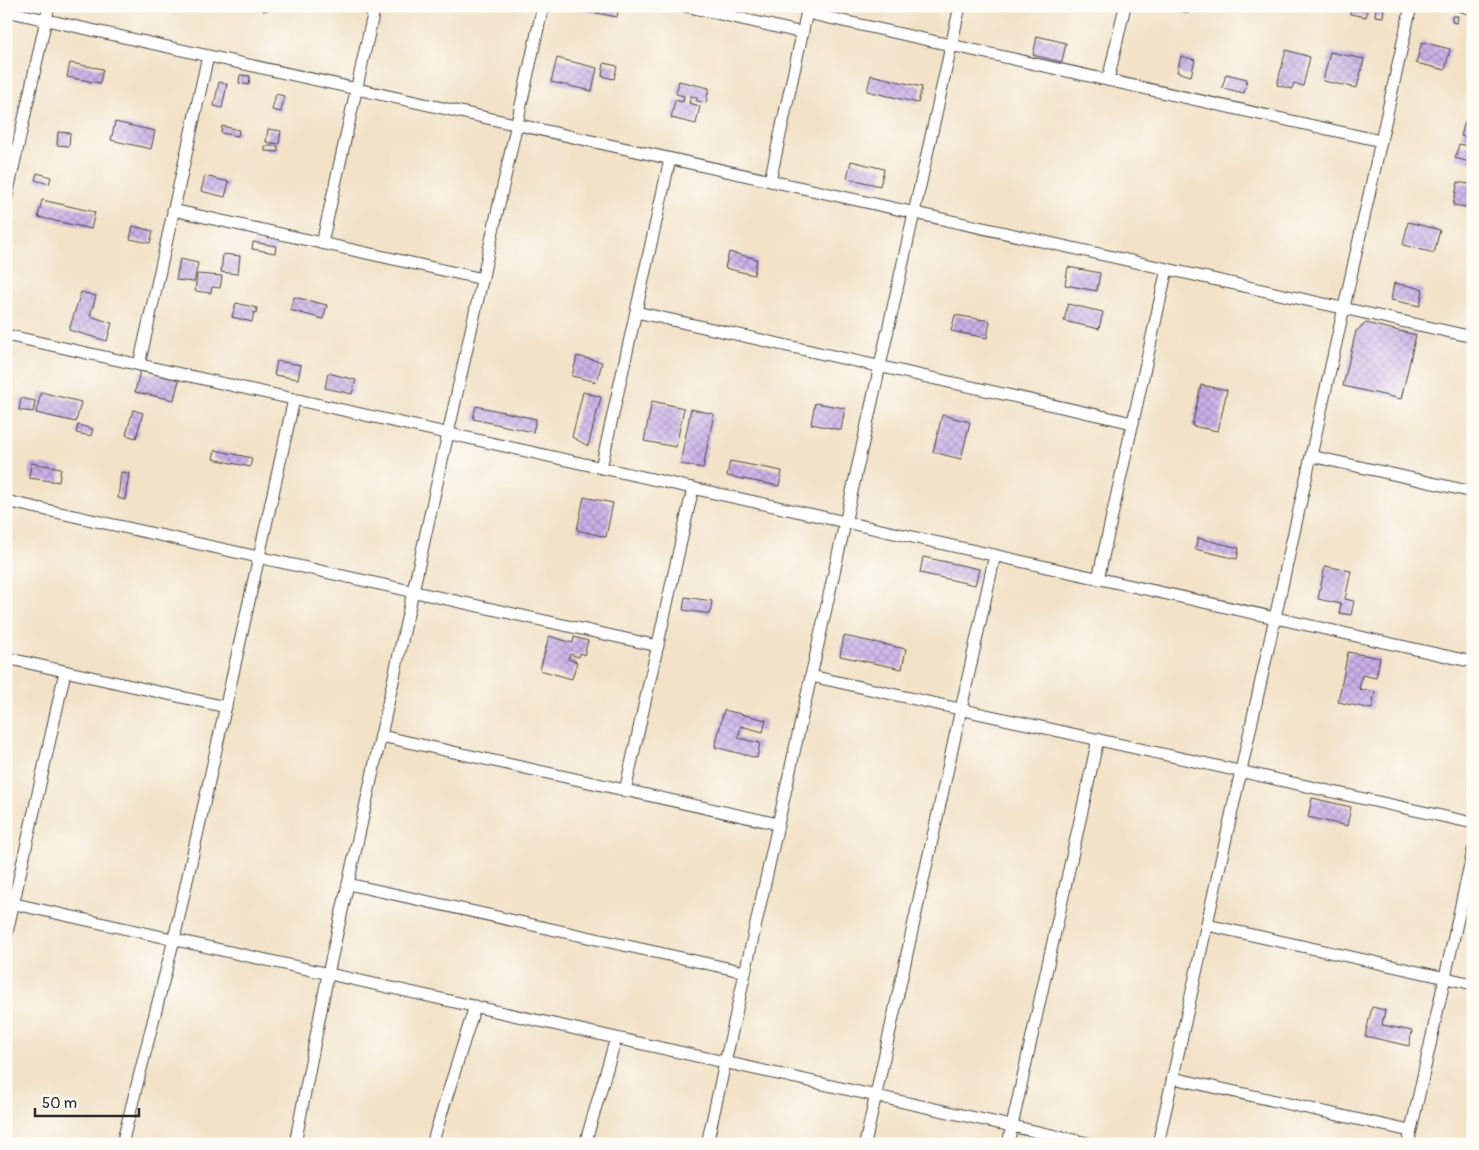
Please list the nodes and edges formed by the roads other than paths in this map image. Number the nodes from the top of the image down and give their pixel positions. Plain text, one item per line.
1 (50, 6) edge
2 (375, 6) edge
3 (543, 6) edge
4 (685, 6) edge
5 (960, 6) edge
6 (1125, 6) edge
7 (1411, 6) edge
8 (1462, 6) edge
9 (1473, 9) edge
10 (808, 10) edge
11 (6, 11) edge
12 (46, 20) junction
13 (803, 32) junction
14 (952, 45) junction
15 (208, 56) junction
16 (1108, 80) junction
17 (356, 89) junction
18 (517, 124) junction
19 (1381, 141) junction
20 (670, 159) junction
21 (770, 181) junction
22 (6, 200) edge
23 (173, 210) junction
24 (914, 213) junction
25 (322, 243) junction
26 (1167, 270) junction
27 (483, 279) junction
28 (1344, 309) junction
29 (636, 312) junction
30 (6, 335) edge
31 (1473, 337) edge
32 (139, 365) junction
33 (880, 366) junction
34 (294, 400) junction
35 (1133, 423) junction
36 (448, 434) junction
37 (1311, 456) junction
38 (601, 468) junction
39 (693, 488) junction
40 (1473, 492) edge
41 (6, 501) edge
42 (845, 522) junction
43 (995, 555) junction
44 (259, 557) junction
45 (1098, 578) junction
46 (413, 591) junction
47 (1275, 618) junction
48 (658, 646) junction
49 (6, 658) edge
50 (1473, 662) edge
51 (65, 672) junction
52 (811, 676) junction
53 (226, 707) junction
54 (961, 709) junction
55 (381, 736) junction
56 (1098, 740) junction
57 (1241, 771) junction
58 (626, 791) junction
59 (1473, 823) edge
60 (778, 824) junction
61 (1473, 852) edge
62 (348, 884) junction
63 (1468, 900) edge
64 (10, 903) edge
65 (1207, 925) junction
66 (6, 937) edge
67 (174, 939) junction
68 (745, 972) junction
69 (328, 974) junction
70 (1444, 978) junction
71 (1473, 984) edge
72 (475, 1006) junction
73 (616, 1038) junction
74 (725, 1062) junction
75 (1173, 1078) junction
76 (876, 1095) junction
77 (1012, 1126) junction
78 (1410, 1131) junction
79 (122, 1144) edge
80 (295, 1144) edge
81 (432, 1144) edge
82 (585, 1144) edge
83 (707, 1144) edge
84 (865, 1144) edge
85 (1008, 1144) edge
86 (1092, 1144) edge
87 (1158, 1144) edge
88 (1408, 1144) edge

1 - 12 street
2 - 17 street
3 - 18 street
4 - 13 street
5 - 14 street
6 - 16 street
7 - 19 street
8 - 9 street
10 - 13 street
10 - 14 street
11 - 12 street
12 - 15 street
12 - 22 street
13 - 21 street
14 - 16 street
14 - 24 street
15 - 17 street
15 - 23 street
16 - 19 street
17 - 18 street
17 - 25 street
18 - 20 street
18 - 27 street
19 - 28 street
20 - 21 street
20 - 29 street
21 - 24 street
23 - 25 street
23 - 32 street
24 - 26 street
24 - 33 street
25 - 27 street
26 - 28 street
26 - 35 street
27 - 36 street
28 - 31 street
28 - 37 street
29 - 33 street
29 - 38 street
30 - 32 street
32 - 34 street
33 - 35 street
33 - 42 street
34 - 36 street
34 - 44 street
35 - 45 street
36 - 38 street
36 - 46 street
37 - 40 street
37 - 47 street
38 - 39 street
39 - 42 street
39 - 48 street
41 - 44 street
42 - 43 street
42 - 52 street
43 - 45 street
43 - 54 street
44 - 46 street
44 - 53 street
45 - 47 street
46 - 48 street
46 - 55 street
47 - 50 street
47 - 57 street
48 - 58 street
49 - 51 street
51 - 53 street
51 - 64 street
52 - 54 street
52 - 60 street
53 - 67 street
54 - 56 street
54 - 76 street
55 - 58 street
55 - 62 street
56 - 57 street
56 - 77 street
57 - 59 street
57 - 65 street
58 - 60 street
60 - 68 street
61 - 63 street
62 - 68 street
62 - 69 street
63 - 70 street
64 - 66 street
64 - 67 street
65 - 70 street
65 - 75 street
67 - 69 street
67 - 79 street
68 - 74 street
69 - 72 street
69 - 80 street
70 - 71 street
70 - 78 street
72 - 73 street
72 - 81 street
73 - 74 street
73 - 82 street
74 - 76 street
74 - 83 street
75 - 78 street
75 - 87 street
76 - 77 street
76 - 84 street
77 - 85 street
77 - 86 street
78 - 88 street

